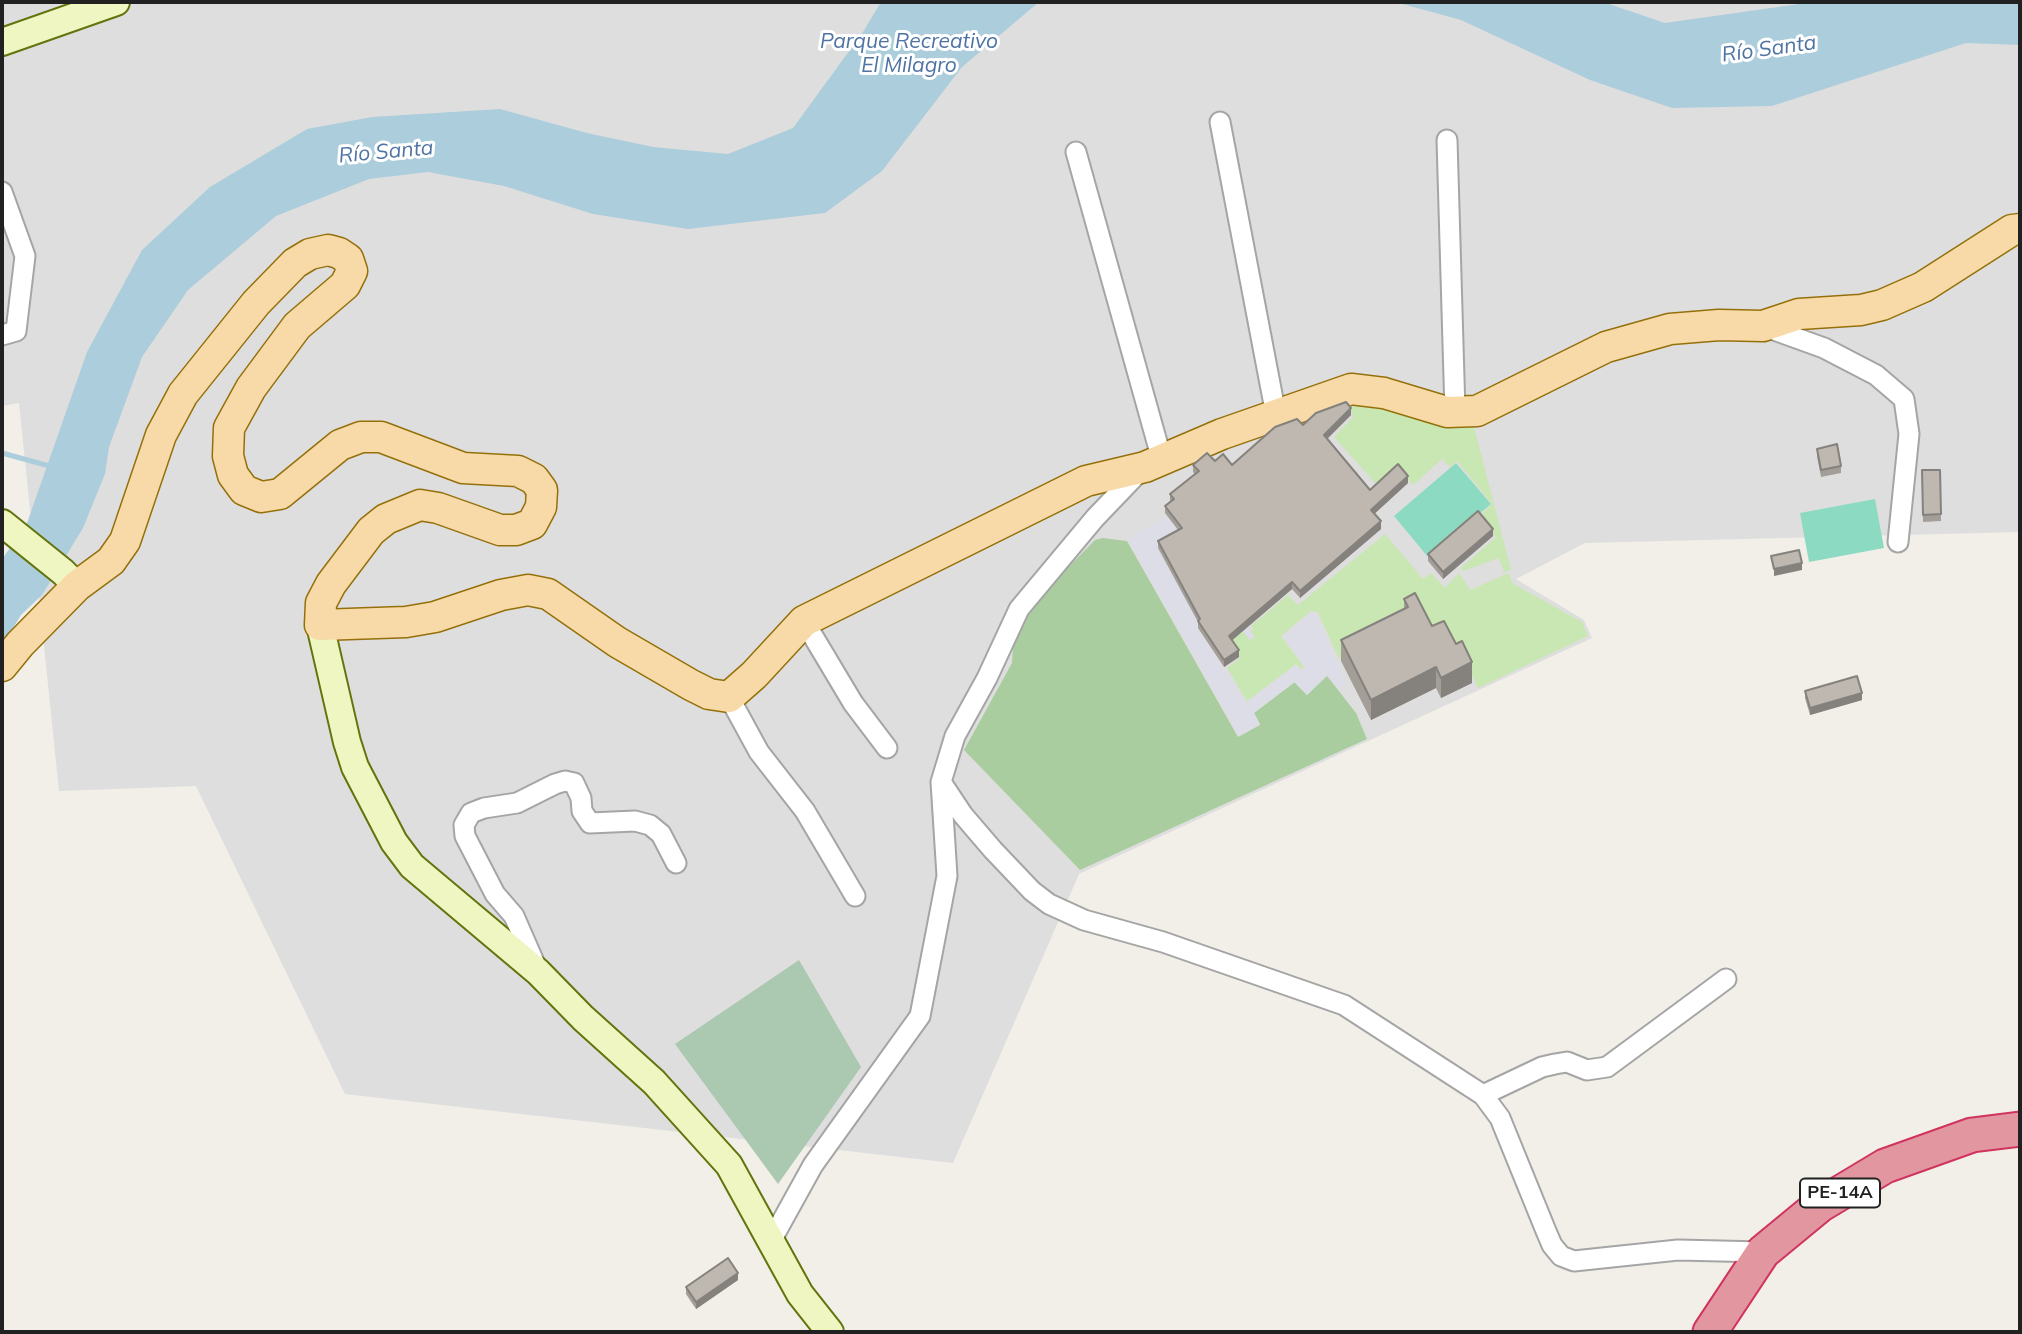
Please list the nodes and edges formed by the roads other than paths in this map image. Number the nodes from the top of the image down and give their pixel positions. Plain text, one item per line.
1 (116, 2) edge
2 (2, 42) edge
3 (1220, 122) dead end
4 (1447, 140) dead end
5 (1076, 152) dead end
6 (2, 192) edge
7 (5, 212) edge
8 (2020, 229) edge
9 (1763, 326) junction
10 (9, 333) edge
11 (1455, 412) junction
12 (1276, 415) junction
13 (1153, 463) junction
14 (2, 523) edge
15 (1899, 542) dead end
16 (70, 579) junction
17 (804, 621) junction
18 (320, 625) junction
19 (2, 666) edge
20 (729, 697) junction
21 (887, 748) dead end
22 (941, 782) junction
23 (676, 863) dead end
24 (855, 896) dead end
25 (538, 972) junction
26 (1726, 979) dead end
27 (1483, 1095) junction
28 (2020, 1129) edge
29 (771, 1241) junction
30 (1763, 1252) junction
31 (830, 1332) edge
32 (1710, 1332) edge

1 - 2 street
3 - 12 street
4 - 11 street
5 - 13 street
6 - 7 street
7 - 10 street
8 - 9 main road
9 - 11 main road
9 - 15 street
11 - 12 main road
12 - 13 main road
13 - 17 main road
13 - 22 street
14 - 16 street
16 - 18 main road
16 - 19 main road
17 - 20 main road
17 - 21 street
18 - 20 main road
18 - 25 street
20 - 24 street
22 - 27 street
22 - 29 street
23 - 25 street
25 - 29 street
26 - 27 street
27 - 30 street
28 - 30 highway, PE-14A
29 - 31 street
30 - 32 highway, PE-14A

